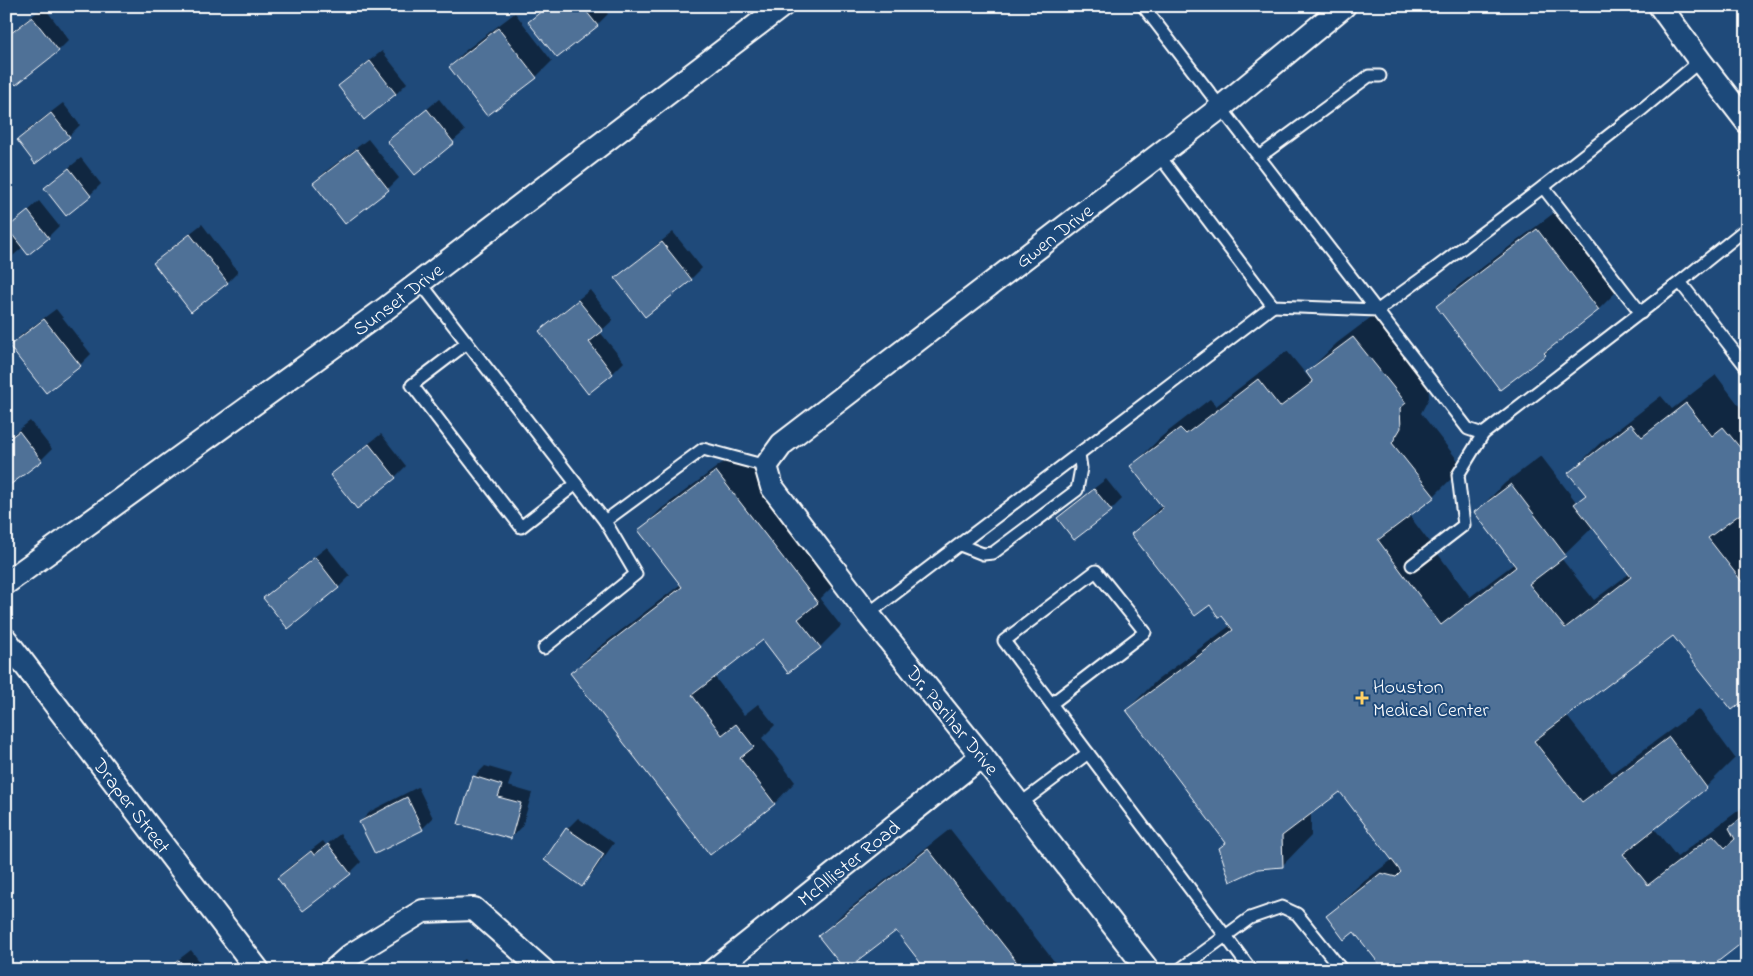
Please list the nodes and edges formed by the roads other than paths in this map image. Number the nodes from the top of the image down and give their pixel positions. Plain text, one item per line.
1 (782, 6) edge
2 (1143, 6) edge
3 (1344, 6) edge
4 (1660, 6) edge
5 (1700, 61) junction
6 (1380, 76) dead end
7 (1220, 108) junction
8 (1747, 122) edge
9 (1158, 154) junction
10 (1259, 157) junction
11 (1543, 187) junction
12 (1747, 228) edge
13 (420, 282) junction
14 (1680, 282) junction
15 (1273, 306) junction
16 (1378, 310) junction
17 (1640, 312) junction
18 (467, 343) junction
19 (1747, 368) edge
20 (1483, 434) junction
21 (1079, 454) junction
22 (766, 466) junction
23 (576, 484) junction
24 (605, 521) junction
25 (960, 545) junction
26 (1412, 565) dead end
27 (6, 583) edge
28 (868, 614) junction
29 (6, 640) edge
30 (544, 648) dead end
31 (1051, 704) junction
32 (1088, 753) junction
33 (982, 756) junction
34 (1020, 804) junction
35 (1226, 936) junction
36 (258, 970) edge
37 (334, 970) edge
38 (543, 970) edge
39 (714, 970) edge
40 (1148, 970) edge
41 (1178, 970) edge
42 (1252, 970) edge
43 (1342, 970) edge

1 - 13 street, Sunset Drive
2 - 7 lane
3 - 7 street, Gwen Drive
4 - 5 street
5 - 8 street
5 - 11 lane
6 - 10 lane
7 - 9 street, Gwen Drive
7 - 10 lane
9 - 15 lane
9 - 22 street, Gwen Drive
10 - 16 lane
11 - 16 lane
11 - 17 lane
12 - 14 lane
13 - 18 lane
13 - 27 street, Sunset Drive
14 - 17 lane
14 - 19 lane
15 - 16 lane
15 - 21 lane
16 - 20 lane
17 - 20 lane
18 - 23 lane
18 - 23 lane
20 - 26 lane
21 - 25 lane
21 - 25 lane
22 - 24 lane
22 - 28 street, Dr. Parihar Drive
23 - 24 lane
24 - 30 lane
25 - 28 lane
28 - 33 street, Dr. Parihar Drive
29 - 36 street, Draper Street
31 - 31 lane
31 - 32 lane
32 - 34 lane
32 - 35 lane
33 - 34 street, Dr. Parihar Drive
33 - 39 street, McAllister Road
34 - 40 street, Dr. Parihar Drive
35 - 41 lane
35 - 42 lane
35 - 43 lane
37 - 38 street

